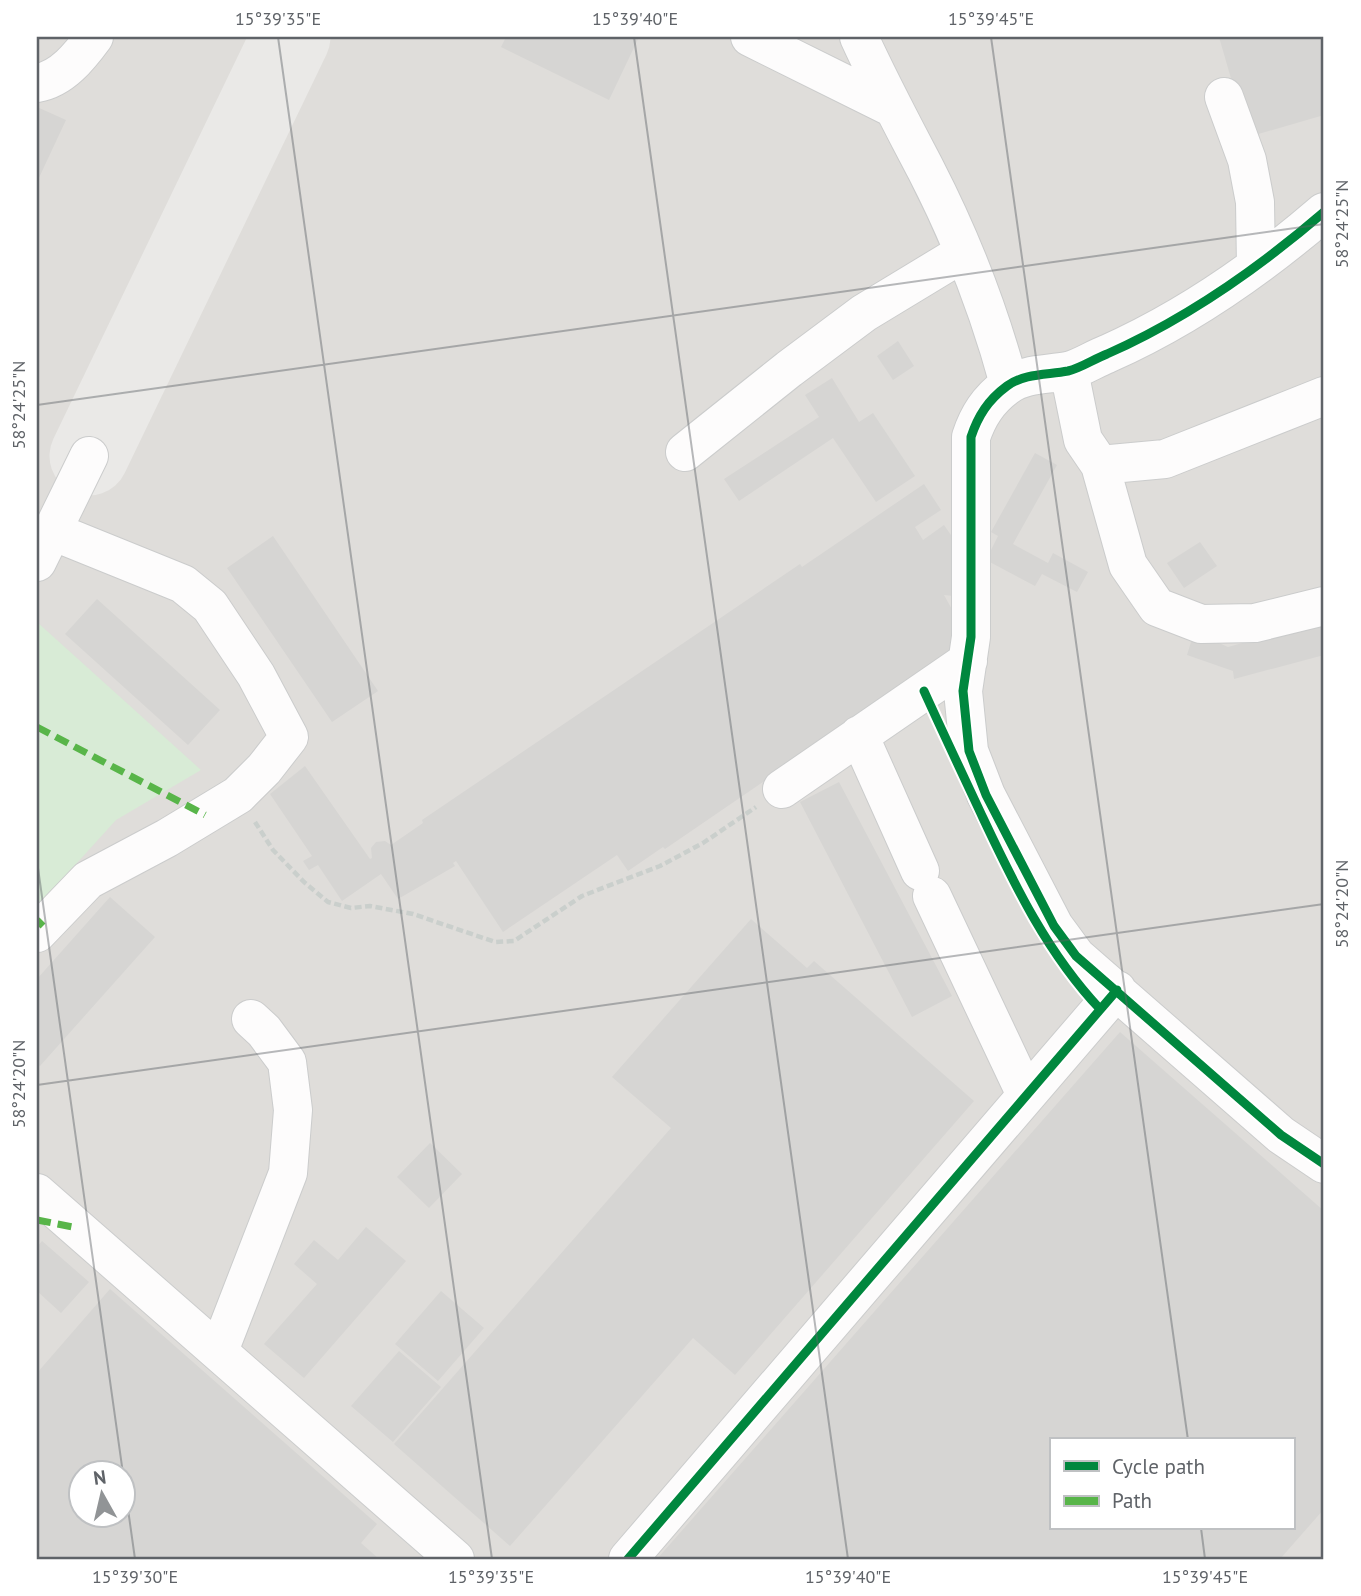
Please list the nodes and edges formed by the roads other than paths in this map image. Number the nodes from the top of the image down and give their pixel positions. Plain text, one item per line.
1 (94, 37) edge
2 (750, 37) edge
3 (859, 37) edge
4 (37, 83) edge
5 (1224, 97) dead end
6 (891, 107) junction
7 (1324, 212) edge
8 (1324, 238) edge
9 (963, 253) junction
10 (1269, 256) junction
11 (1069, 371) junction
12 (1009, 384) junction
13 (1324, 397) edge
14 (685, 452) dead end
15 (89, 456) dead end
16 (1100, 465) junction
17 (44, 546) edge
18 (1324, 606) edge
19 (968, 661) junction
20 (859, 735) junction
21 (782, 789) road end
22 (37, 933) edge
23 (1117, 990) junction
24 (251, 1018) dead end
25 (1026, 1095) junction
26 (1324, 1164) edge
27 (37, 1193) edge
28 (219, 1350) junction
29 (455, 1559) edge
30 (628, 1559) edge

1 - 4 street
2 - 6 street
3 - 6 street
5 - 10 street
6 - 9 street
7 - 10 street
8 - 10 street
9 - 12 street
9 - 14 street
10 - 11 street
11 - 12 street
11 - 16 street
12 - 19 street
13 - 16 street
15 - 17 street
16 - 18 street
17 - 22 street
19 - 20 street
19 - 23 street
20 - 21 street
20 - 25 street
23 - 25 street
23 - 26 street
24 - 28 street
25 - 30 street
27 - 28 street
28 - 29 street

